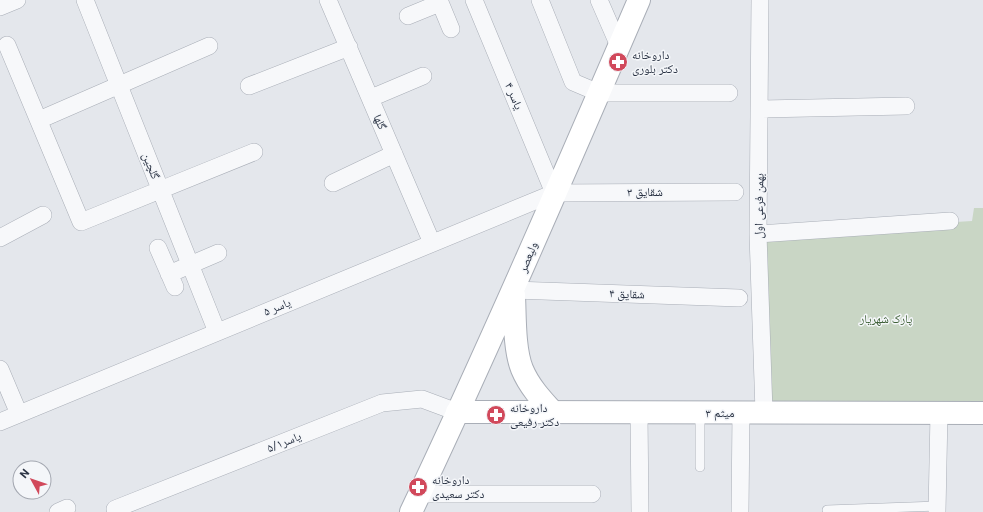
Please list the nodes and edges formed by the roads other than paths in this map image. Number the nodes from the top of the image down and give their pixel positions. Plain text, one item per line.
1 (17, 0) edge
2 (85, 0) edge
3 (328, 0) edge
4 (474, 0) edge
5 (540, 0) edge
6 (599, 0) edge
7 (639, 0) edge
8 (760, 0) edge
9 (440, 1) edge
10 (0, 7) edge
11 (408, 16) dead end
12 (451, 29) dead end
13 (7, 45) dead end
14 (209, 46) dead end
15 (619, 46) junction
16 (349, 47) junction
17 (424, 76) dead end
18 (119, 86) junction
19 (249, 86) dead end
20 (599, 93) junction
21 (729, 93) dead end
22 (370, 98) junction
23 (906, 106) dead end
24 (759, 109) junction
25 (39, 120) junction
26 (254, 152) dead end
27 (394, 154) junction
28 (333, 183) dead end
29 (160, 190) junction
30 (735, 192) dead end
31 (554, 193) junction
32 (43, 215) dead end
33 (950, 221) dead end
34 (758, 234) junction
35 (0, 238) edge
36 (432, 243) junction
37 (158, 248) dead end
38 (218, 254) dead end
39 (191, 266) junction
40 (514, 290) junction
41 (739, 298) dead end
42 (217, 332) junction
43 (0, 368) edge
44 (457, 412) junction
45 (553, 412) junction
46 (640, 412) junction
47 (740, 412) junction
48 (764, 412) junction
49 (700, 413) junction
50 (940, 413) junction
51 (983, 413) edge
52 (19, 414) junction
53 (0, 422) edge
54 (700, 467) dead end
55 (592, 494) dead end
56 (416, 503) edge
57 (115, 509) dead end
58 (938, 509) edge
59 (827, 510) dead end
60 (640, 512) edge
61 (740, 512) edge

1 - 10 street
2 - 18 street, گلچین
3 - 16 street, گلها
4 - 31 street, یاسر ۴
5 - 20 street
6 - 15 street
7 - 15 street, ولیعصر
8 - 24 street, بهمن فرعی اول
9 - 11 street
9 - 12 street
13 - 25 street
14 - 18 street
15 - 20 street, ولیعصر
16 - 19 street
16 - 22 street, گلها
17 - 22 street
18 - 25 street
18 - 29 street, گلچین
20 - 21 street
20 - 31 street, ولیعصر
22 - 27 street, گلها
23 - 24 street
24 - 34 street, بهمن فرعی اول
25 - 29 street
26 - 29 street
27 - 28 street
27 - 36 street, گلها
29 - 39 street, گلچین
30 - 31 street, شقایق ۳
31 - 36 street, یاسر ۵
31 - 40 street, ولیعصر
32 - 35 street
33 - 34 street
34 - 48 street, بهمن فرعی اول
36 - 42 street, یاسر ۵
37 - 39 street
38 - 39 street
39 - 42 street, گلچین
40 - 41 street, شقایق ۴
40 - 44 street, ولیعصر
40 - 45 street
42 - 52 street, یاسر ۵
43 - 52 street
44 - 45 street, میثم ۳
44 - 56 street, ولیعصر
44 - 57 street, یاسر۵/۱
45 - 46 street, میثم ۳
46 - 49 street, میثم ۳
46 - 60 street
47 - 48 street, میثم ۳
47 - 49 street, میثم ۳
47 - 61 street
48 - 50 street, میثم ۳
49 - 54 lane
50 - 51 street, میثم ۳
50 - 58 street
52 - 53 street, یاسر ۵
55 - 56 street
58 - 59 lane

